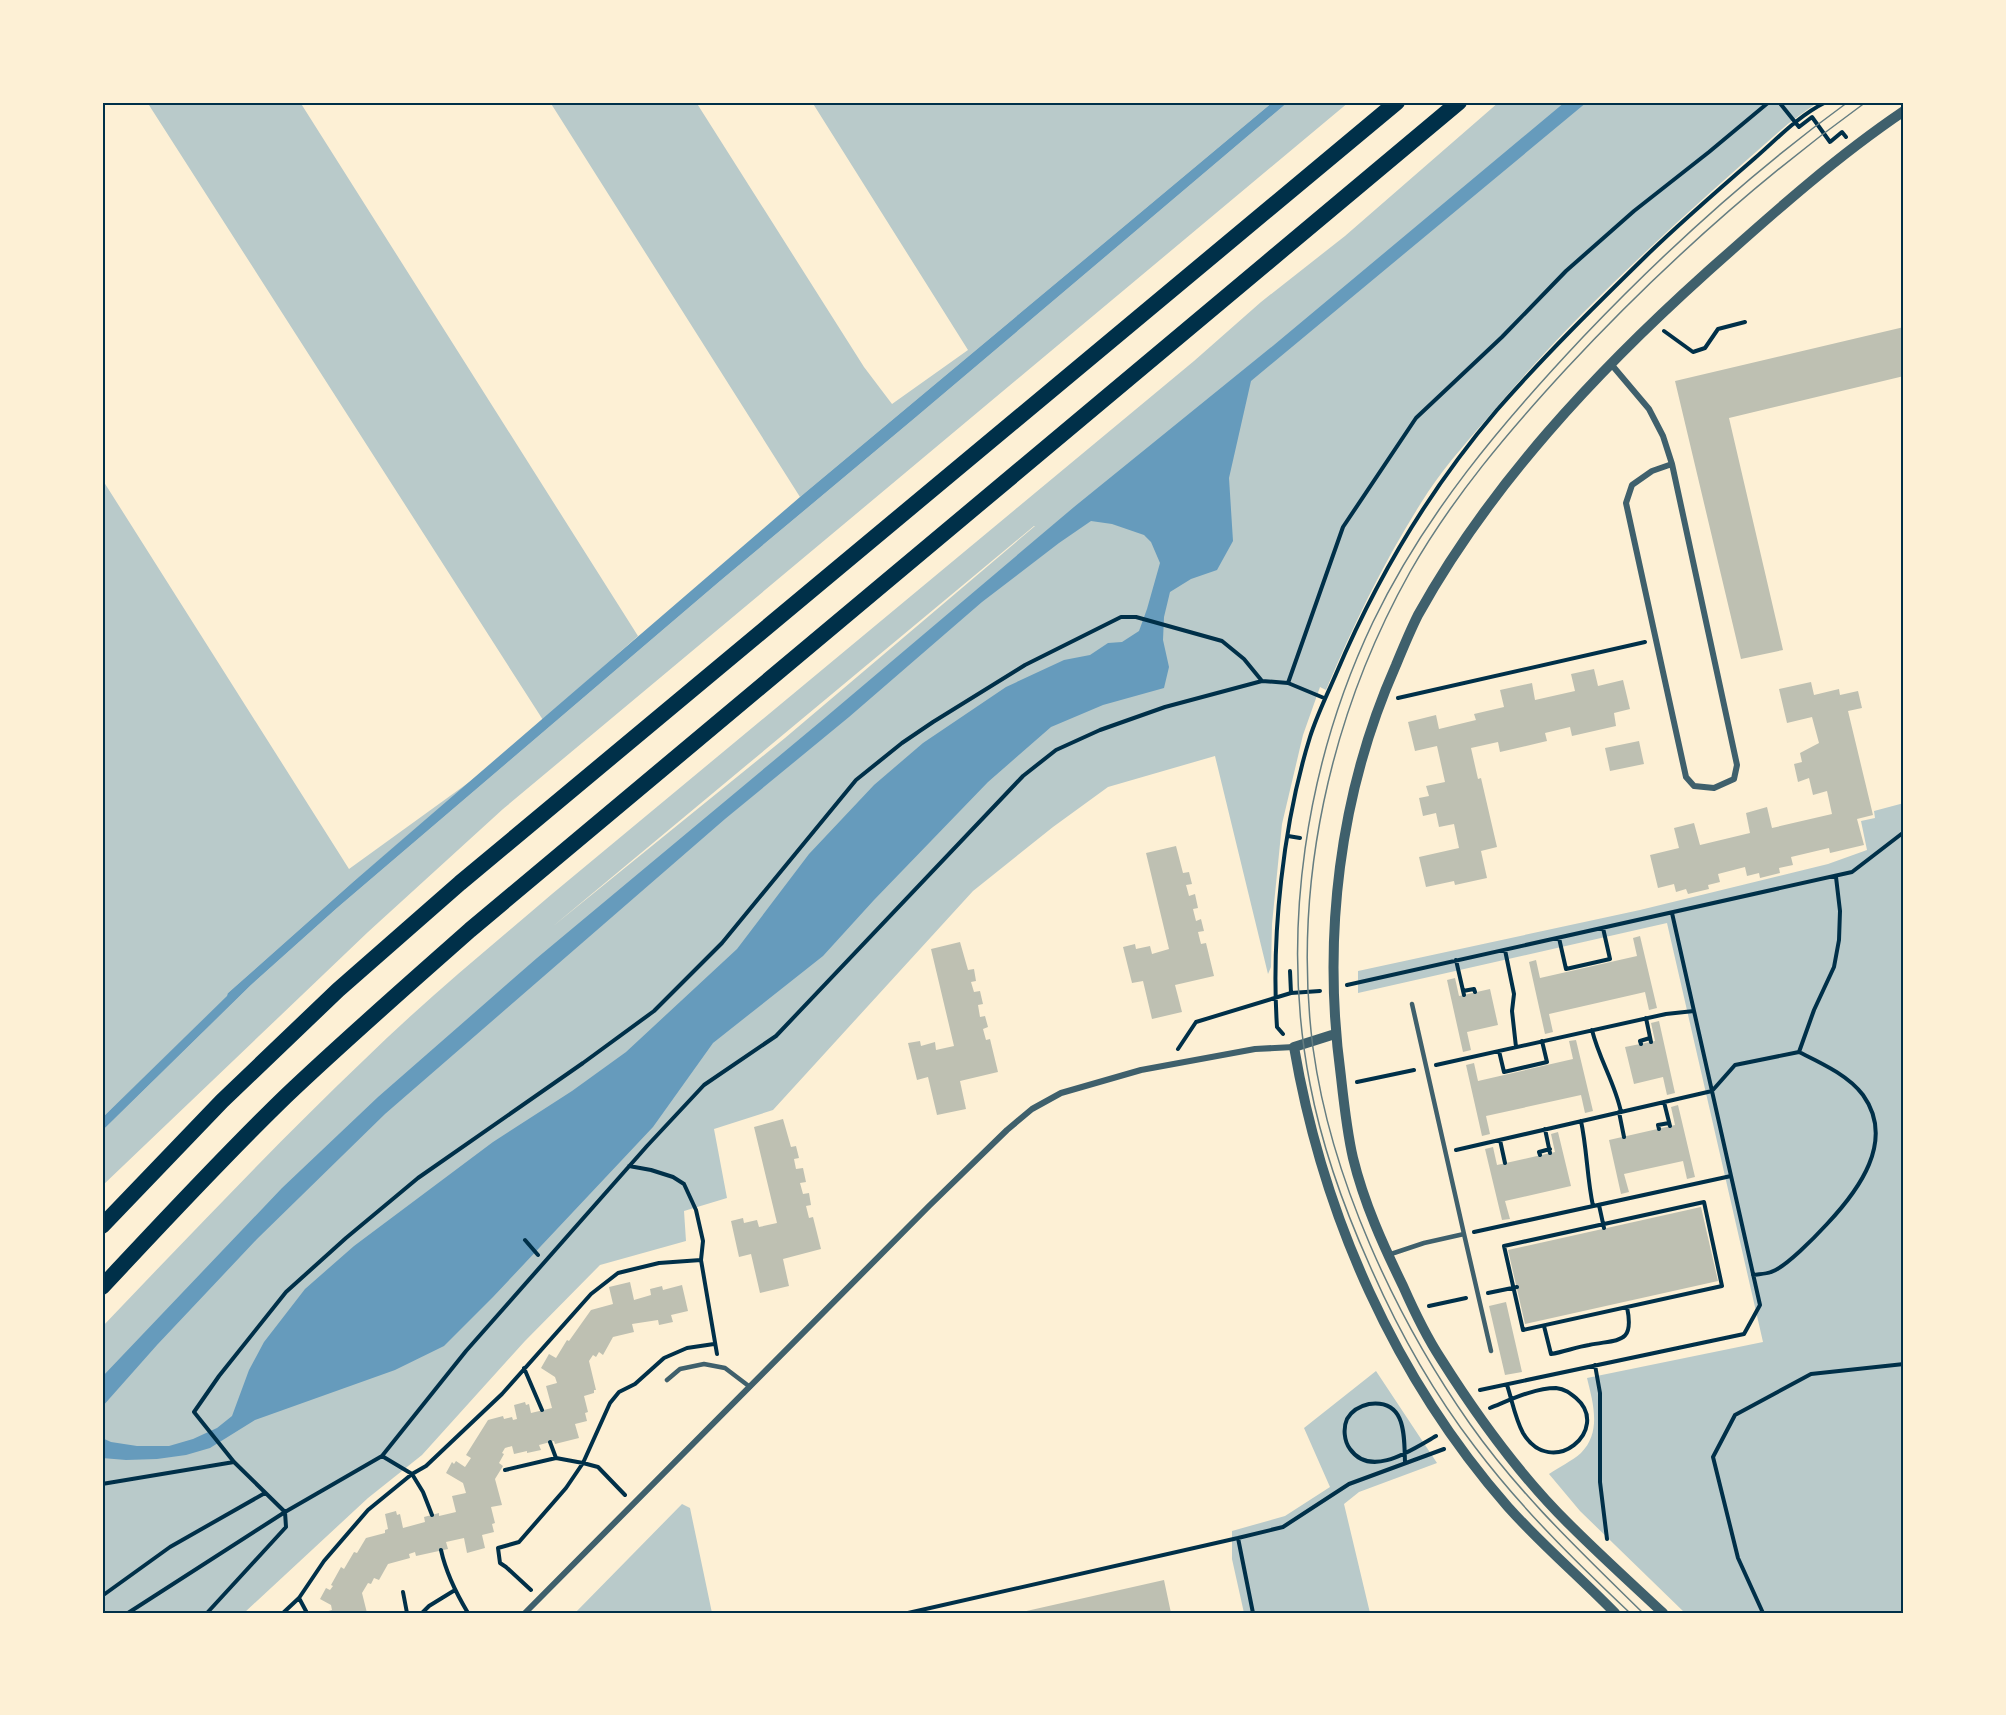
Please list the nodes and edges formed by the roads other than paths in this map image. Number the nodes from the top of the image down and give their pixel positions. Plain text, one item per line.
1 (1397, 102) edge
2 (1459, 102) edge
3 (1902, 117) edge
4 (1611, 364) junction
5 (1672, 464) junction
6 (1412, 1004) dead end
7 (1335, 1034) junction
8 (1294, 1047) junction
9 (102, 1226) edge
10 (1464, 1234) junction
11 (1388, 1255) junction
12 (102, 1287) edge
13 (1491, 1351) dead end
14 (667, 1380) dead end
15 (750, 1387) junction
16 (525, 1613) edge
17 (1615, 1613) edge
18 (1663, 1613) edge

1 - 9 highway
2 - 12 highway
3 - 4 street
4 - 5 street
4 - 7 street
5 - 5 street
6 - 10 lane
7 - 8 street
7 - 11 street
8 - 15 street
8 - 17 street
10 - 11 lane
10 - 13 lane
11 - 18 street
14 - 15 lane
15 - 16 street

